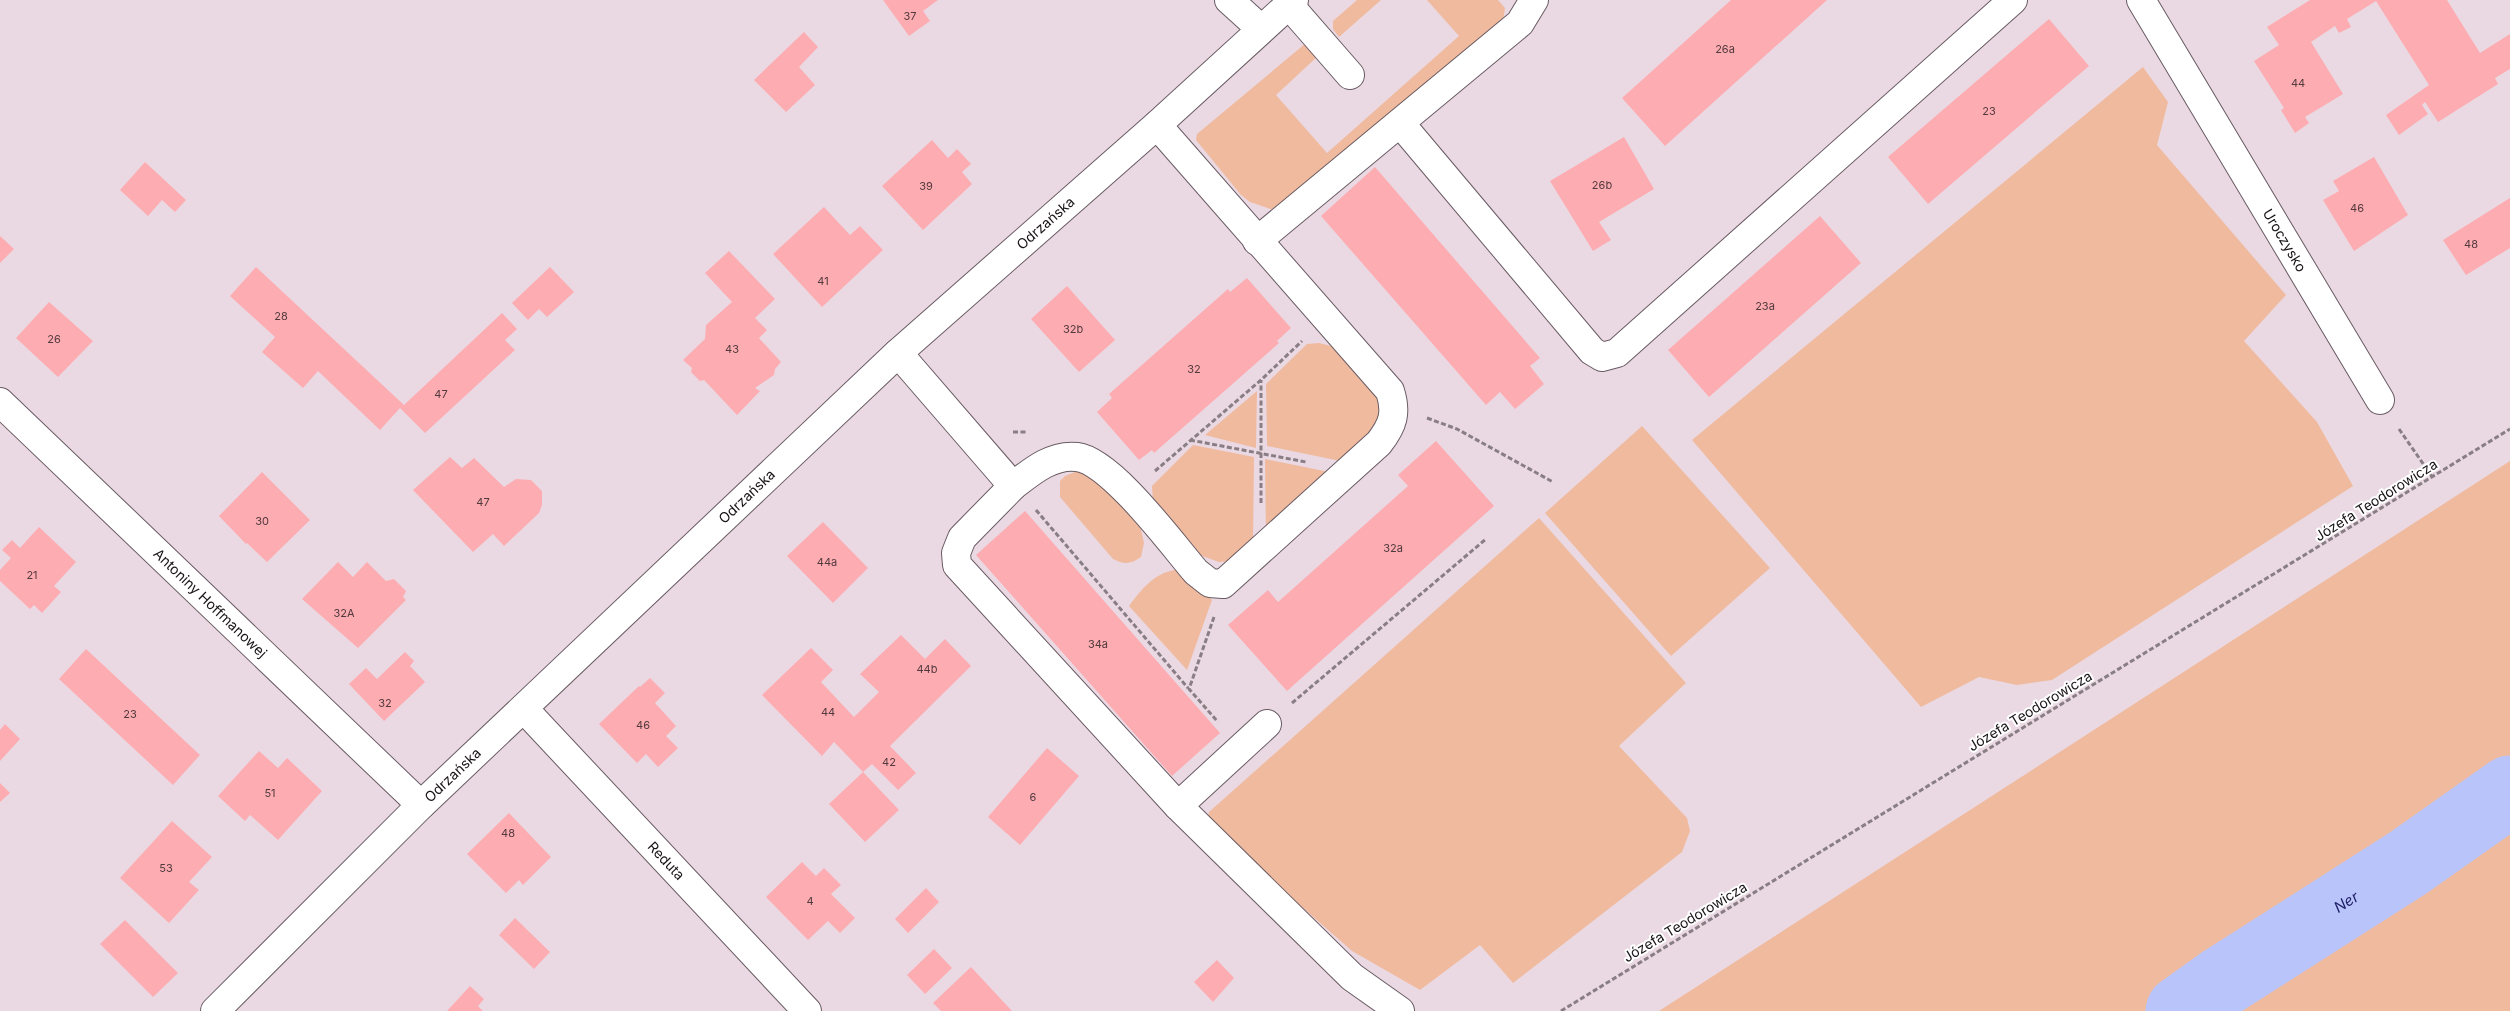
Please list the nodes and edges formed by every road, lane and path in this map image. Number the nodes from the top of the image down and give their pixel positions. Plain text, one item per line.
1 (1229, 0) edge
2 (1534, 0) edge
3 (2013, 0) edge
4 (2141, 0) edge
5 (1291, 2) edge
6 (1261, 29) junction
7 (1350, 75) dead end
8 (1400, 123) junction
9 (1157, 125) junction
10 (1257, 241) junction
11 (1306, 336) dead end
12 (898, 353) junction
13 (1261, 380) junction
14 (2380, 400) joint
15 (0, 402) edge
16 (2510, 429) edge
17 (1008, 432) dead end
18 (1035, 432) dead end
19 (1190, 440) junction
20 (1260, 453) junction
21 (1350, 470) junction
22 (2433, 478) junction
23 (1013, 486) junction
24 (1128, 495) junction
25 (1486, 539) dead end
26 (1261, 550) junction
27 (1188, 689) dead end
28 (524, 709) junction
29 (1267, 724) joint
30 (421, 805) junction
31 (1178, 806) junction
32 (215, 1011) edge
33 (807, 1011) edge
34 (1400, 1011) edge
35 (1561, 1011) edge

1 - 6 street
2 - 8 street
3 - 8 street
4 - 14 street, Uroczysko
5 - 6 street, Odrzańska
5 - 7 street
6 - 9 street, Odrzańska
8 - 10 street
9 - 10 street
9 - 12 street, Odrzańska
10 - 21 street
11 - 13 path
12 - 23 street
12 - 28 street, Odrzańska
13 - 19 path
13 - 20 path
14 - 22 path
15 - 30 street, Antoniny Hoffmanowej
16 - 22 path, Józefa Teodorowicza
17 - 18 path
19 - 20 path
19 - 24 path
20 - 21 path
20 - 26 path
21 - 26 street
22 - 35 path, Józefa Teodorowicza
23 - 24 street
23 - 27 path
23 - 31 street
24 - 26 street
25 - 29 path
28 - 30 street, Odrzańska
28 - 33 street, Reduta
29 - 31 street
30 - 32 street, Odrzańska
31 - 34 street

